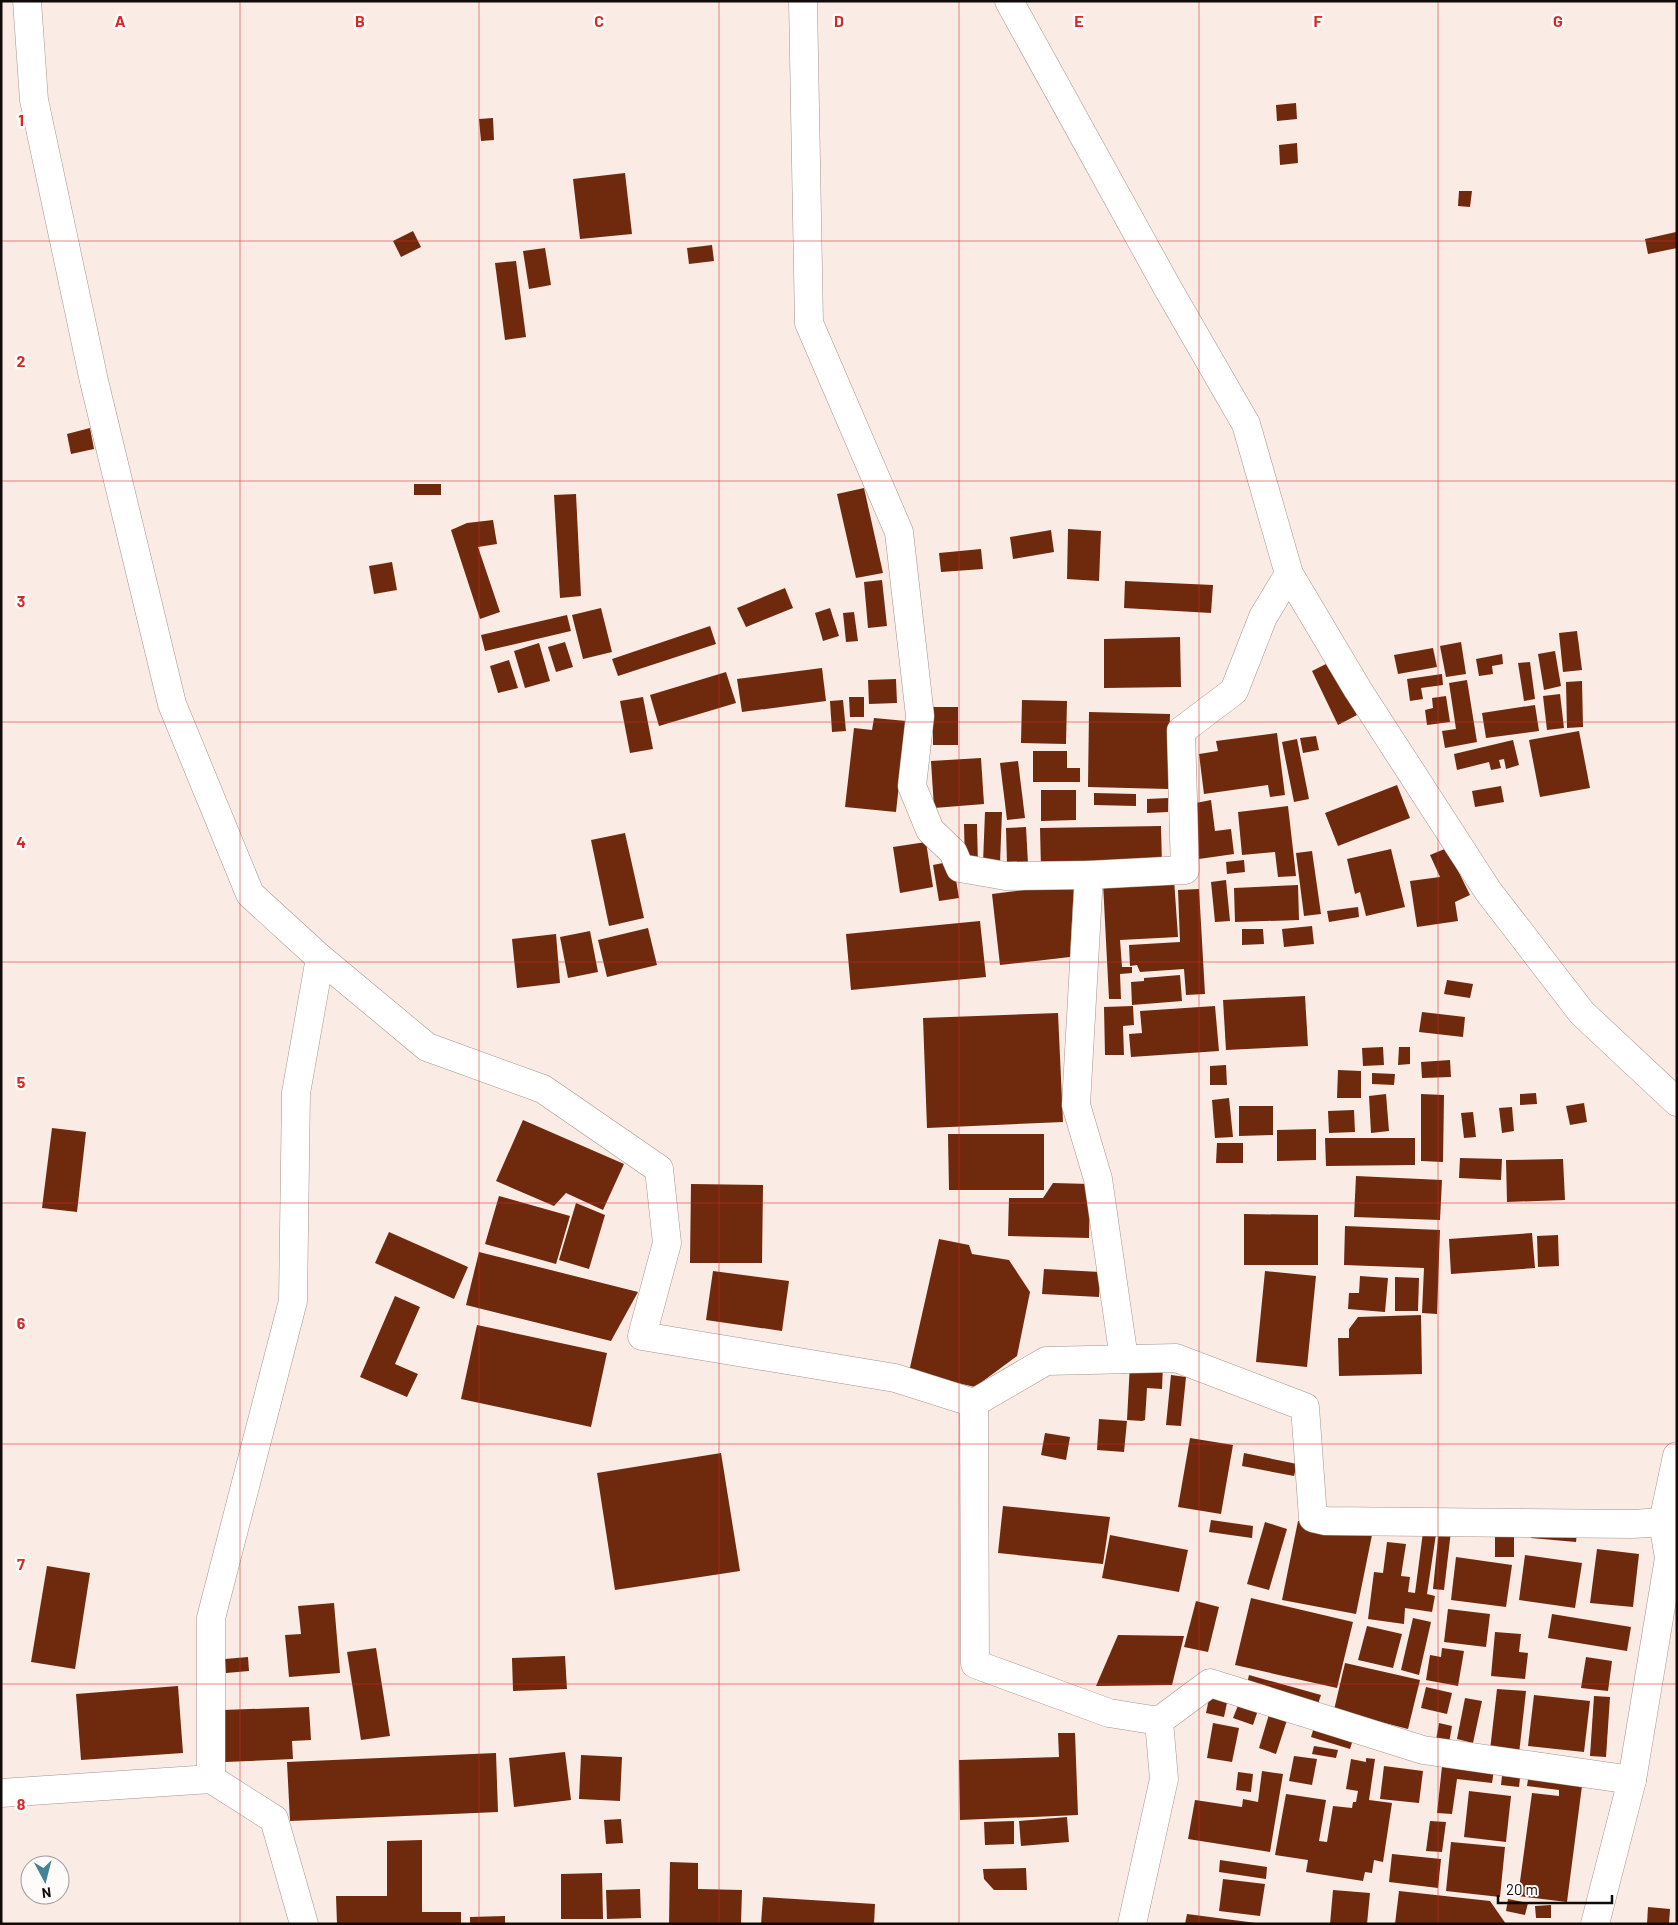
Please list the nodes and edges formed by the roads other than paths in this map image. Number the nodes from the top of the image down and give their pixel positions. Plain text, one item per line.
1 (27, 1) edge
2 (803, 1) edge
3 (1009, 1) edge
4 (1289, 574) junction
5 (1089, 875) junction
6 (320, 958) junction
7 (1677, 1102) edge
8 (1124, 1359) junction
9 (974, 1403) junction
10 (1677, 1456) edge
11 (1663, 1522) junction
12 (1159, 1721) junction
13 (211, 1779) junction
14 (1632, 1780) junction
15 (1, 1793) edge
16 (304, 1924) edge
17 (1132, 1924) edge
18 (1595, 1924) edge

1 - 6 street
2 - 5 street
3 - 4 street
4 - 5 street
4 - 7 street
5 - 8 street
6 - 9 street
6 - 13 street
8 - 9 street
8 - 11 street
9 - 12 street
10 - 11 street
11 - 14 street
12 - 14 street
12 - 17 street
13 - 15 street
13 - 16 street
14 - 18 street

